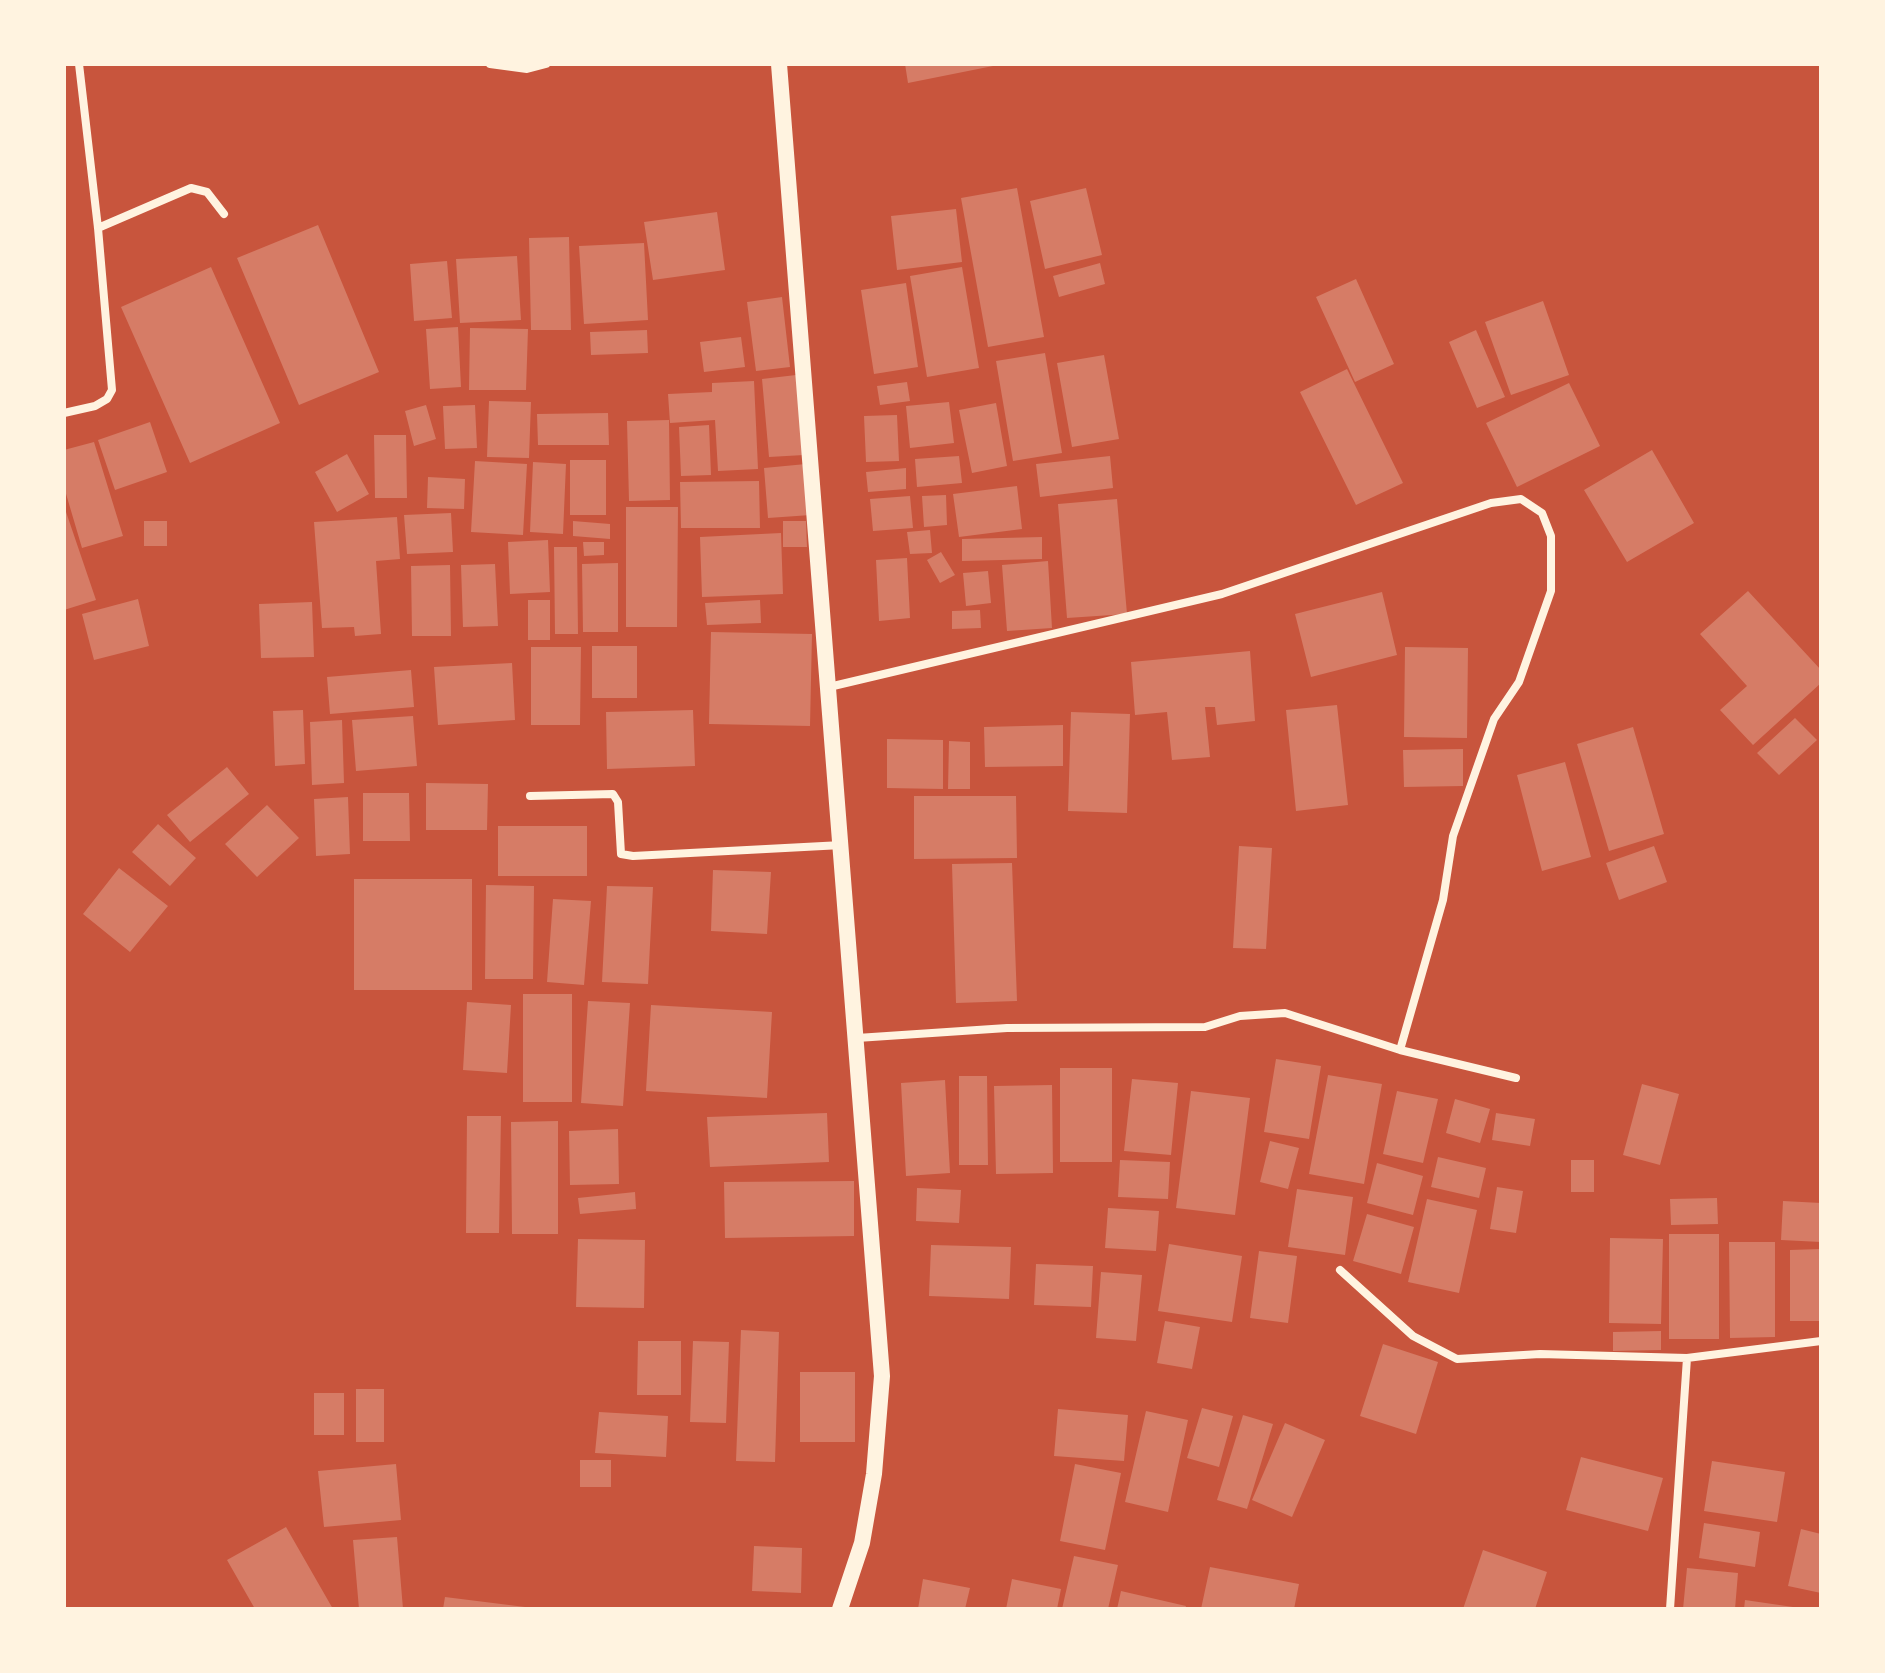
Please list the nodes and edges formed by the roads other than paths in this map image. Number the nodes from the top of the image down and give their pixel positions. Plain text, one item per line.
1 (79, 64) edge
2 (490, 64) edge
3 (546, 64) edge
4 (779, 64) edge
5 (224, 214) dead end
6 (98, 228) junction
7 (64, 413) edge
8 (829, 687) junction
9 (530, 796) dead end
10 (842, 845) junction
11 (857, 1038) junction
12 (1400, 1050) junction
13 (1516, 1078) dead end
14 (1340, 1270) dead end
15 (1821, 1341) edge
16 (1687, 1358) junction
17 (840, 1609) edge
18 (1670, 1609) edge

1 - 6 street
2 - 3 street
4 - 8 main road
5 - 6 street
6 - 7 street
8 - 10 main road
8 - 12 street
9 - 10 street
10 - 11 main road
11 - 12 street
11 - 17 main road
12 - 13 street
14 - 16 street
15 - 16 street
16 - 18 street

